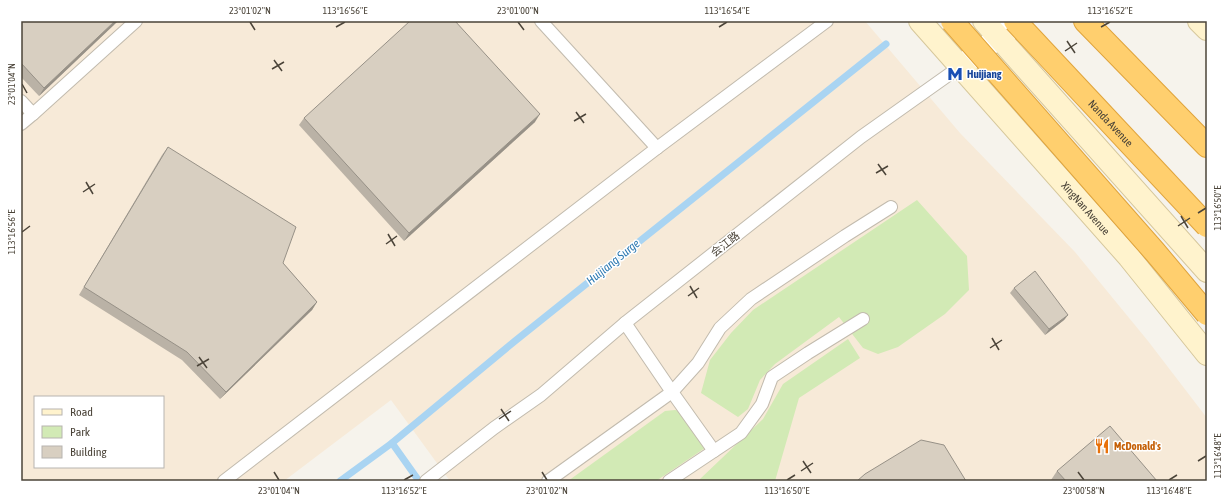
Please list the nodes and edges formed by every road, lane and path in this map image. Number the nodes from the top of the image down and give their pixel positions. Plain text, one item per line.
1 (136, 21) edge
2 (541, 21) edge
3 (827, 21) edge
4 (952, 21) edge
5 (984, 21) edge
6 (1015, 21) edge
7 (1020, 21) edge
8 (1085, 21) edge
9 (1199, 21) edge
10 (926, 27) edge
11 (1207, 29) edge
12 (998, 37) junction
13 (961, 66) junction
14 (21, 101) edge
15 (33, 114) junction
16 (21, 124) edge
17 (1207, 146) edge
18 (657, 148) junction
19 (891, 207) dead end
20 (1207, 226) edge
21 (1207, 271) edge
22 (1207, 314) edge
23 (863, 319) dead end
24 (625, 323) junction
25 (1207, 354) edge
26 (672, 392) junction
27 (714, 451) junction
28 (685, 475) edge
29 (431, 477) edge
30 (224, 481) edge
31 (548, 481) edge
32 (669, 481) edge

1 - 15 lane
2 - 18 lane
3 - 18 lane
4 - 22 highway, bridge
5 - 12 main road
6 - 20 highway, Nanda Avenue, bridge
7 - 12 street
8 - 17 highway
9 - 11 main road
10 - 13 main road, XingNan Avenue
12 - 13 street
12 - 21 main road
13 - 24 lane, 会江路
13 - 25 main road, XingNan Avenue
14 - 15 lane
15 - 16 lane
18 - 30 lane
19 - 26 lane
23 - 27 lane
24 - 26 lane
24 - 29 lane, 会江路
26 - 27 lane
26 - 31 lane
27 - 28 lane
28 - 32 lane

